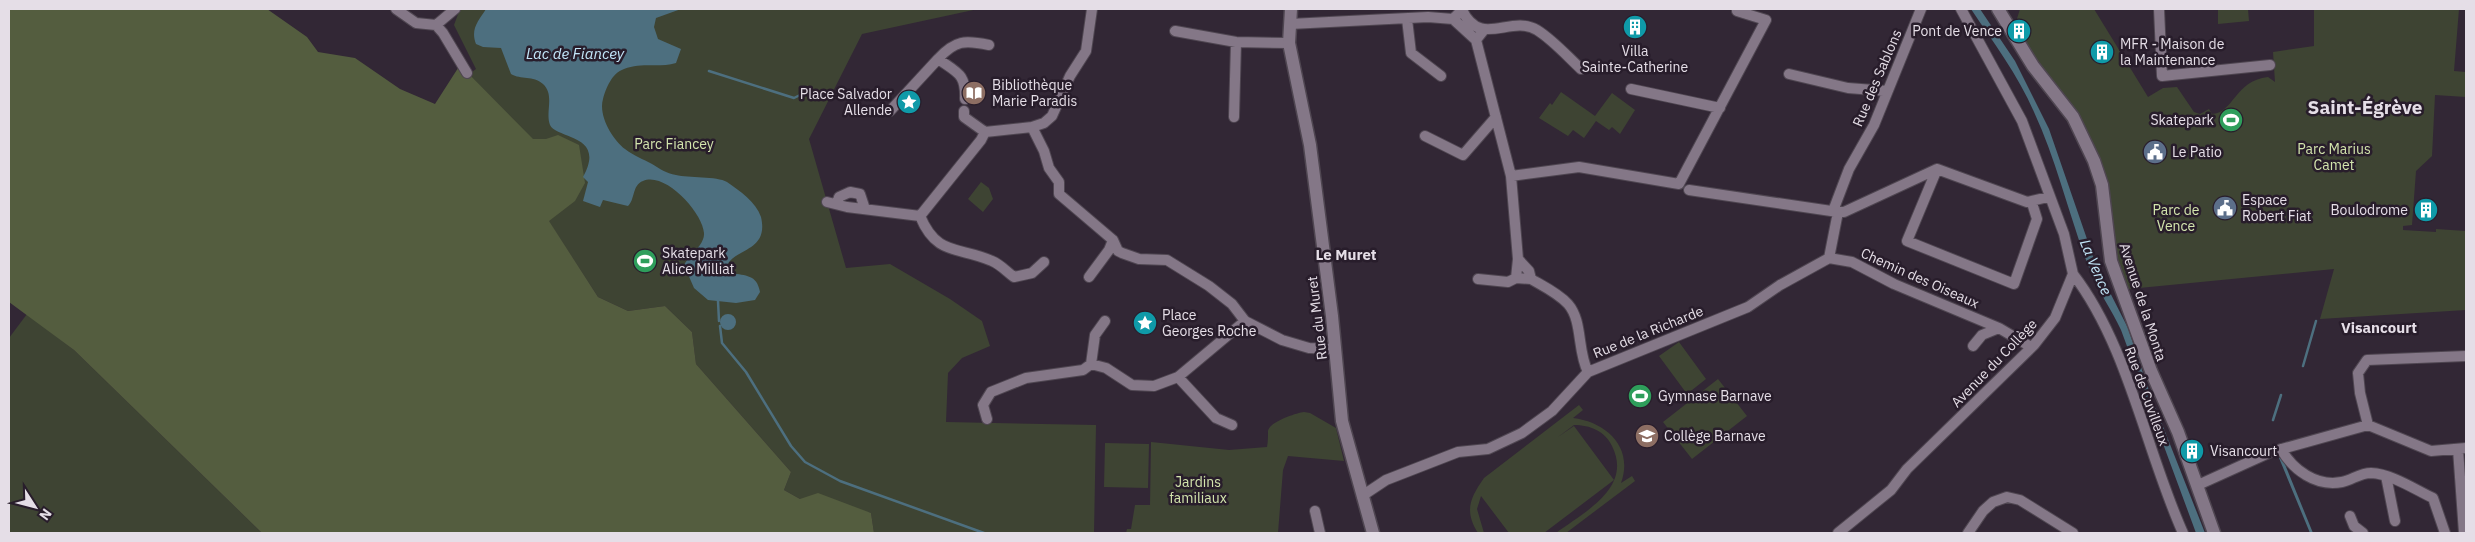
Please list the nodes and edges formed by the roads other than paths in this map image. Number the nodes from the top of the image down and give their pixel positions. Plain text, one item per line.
1 (396, 9) edge
2 (455, 9) edge
3 (1092, 9) edge
4 (1291, 9) edge
5 (1462, 9) edge
6 (1921, 9) edge
7 (1961, 9) edge
8 (1998, 9) edge
9 (2159, 9) edge
10 (1737, 11) dead end
11 (1407, 19) junction
12 (1453, 19) junction
13 (1290, 24) junction
14 (436, 25) junction
15 (1484, 30) junction
16 (1175, 31) dead end
17 (1476, 40) junction
18 (1236, 42) junction
19 (1290, 43) junction
20 (989, 45) dead end
21 (938, 59) junction
22 (2270, 65) dead end
23 (1581, 68) dead end
24 (467, 73) dead end
25 (1789, 74) dead end
26 (1441, 76) dead end
27 (1631, 89) dead end
28 (1886, 90) junction
29 (965, 100) dead end
30 (1720, 108) junction
31 (890, 111) dead end
32 (964, 111) dead end
33 (1234, 117) dead end
34 (1496, 117) junction
35 (1032, 127) junction
36 (985, 132) junction
37 (1425, 136) dead end
38 (1937, 169) junction
39 (1511, 176) junction
40 (1690, 190) dead end
41 (2048, 197) junction
42 (2032, 203) junction
43 (865, 210) junction
44 (1835, 212) junction
45 (920, 216) junction
46 (1114, 243) junction
47 (1830, 258) junction
48 (1518, 259) junction
49 (1044, 262) dead end
50 (2073, 274) junction
51 (1089, 277) dead end
52 (1516, 278) junction
53 (1478, 279) dead end
54 (1531, 279) junction
55 (1105, 321) dead end
56 (1245, 321) junction
57 (1998, 328) junction
58 (1973, 346) dead end
59 (2031, 347) junction
60 (1336, 349) junction
61 (2466, 356) edge
62 (1091, 364) junction
63 (1588, 372) junction
64 (1178, 377) junction
65 (987, 419) dead end
66 (2368, 425) junction
67 (1232, 426) dead end
68 (2462, 448) edge
69 (2280, 449) junction
70 (2386, 476) junction
71 (2198, 485) junction
72 (1362, 496) junction
73 (1315, 511) dead end
74 (2350, 516) dead end
75 (2395, 521) dead end
76 (1320, 533) edge
77 (1373, 533) edge
78 (1838, 533) edge
79 (1968, 533) edge
80 (2073, 533) edge
81 (2183, 533) edge
82 (2214, 533) edge
83 (2363, 533) edge
84 (2445, 533) edge
85 (2464, 533) edge

1 - 14 street
2 - 14 street
3 - 35 street
4 - 13 street, Rue du Muret
5 - 12 street
5 - 15 street
6 - 28 street, Rue des Sablons
7 - 41 street
8 - 71 street, Avenue de la Monta
9 - 22 street
10 - 30 street
11 - 12 street
11 - 13 street
11 - 26 street
12 - 17 street
13 - 19 street, Rue du Muret
14 - 24 street
15 - 17 street
15 - 23 street
16 - 18 street
17 - 34 street
18 - 19 street
18 - 33 street
19 - 60 street, Rue du Muret
20 - 21 street
21 - 29 street
21 - 31 street
25 - 28 street
27 - 30 street
28 - 44 street, Rue des Sablons
30 - 39 street
32 - 36 street
34 - 37 street
34 - 39 street
35 - 36 street
35 - 46 street
36 - 45 street
38 - 42 street
38 - 42 street
38 - 44 street
39 - 48 street
40 - 44 street
41 - 42 street
41 - 50 street
43 - 43 street
43 - 45 street
44 - 47 street
45 - 49 street
46 - 51 street
46 - 56 street
47 - 57 street, Chemin des Oiseaux
47 - 63 street, Rue de la Richarde
48 - 52 street
48 - 54 street
50 - 59 street, Avenue du Collège
50 - 81 street, Rue de Cuvilleux
52 - 53 street
52 - 54 street
54 - 63 street
55 - 62 street
56 - 60 street
56 - 64 street
57 - 58 street
57 - 59 street, Chemin des Oiseaux
59 - 78 street, Avenue du Collège
60 - 72 street, Rue du Muret
61 - 66 street
62 - 64 street
62 - 65 street
63 - 72 street, Rue de la Richarde
64 - 67 street
66 - 68 street
66 - 69 street
68 - 85 street
69 - 70 street
69 - 71 street
70 - 75 street
70 - 84 street
71 - 82 street, Avenue de la Monta
72 - 77 street, Rue du Muret
73 - 76 street
74 - 83 street
79 - 80 street

